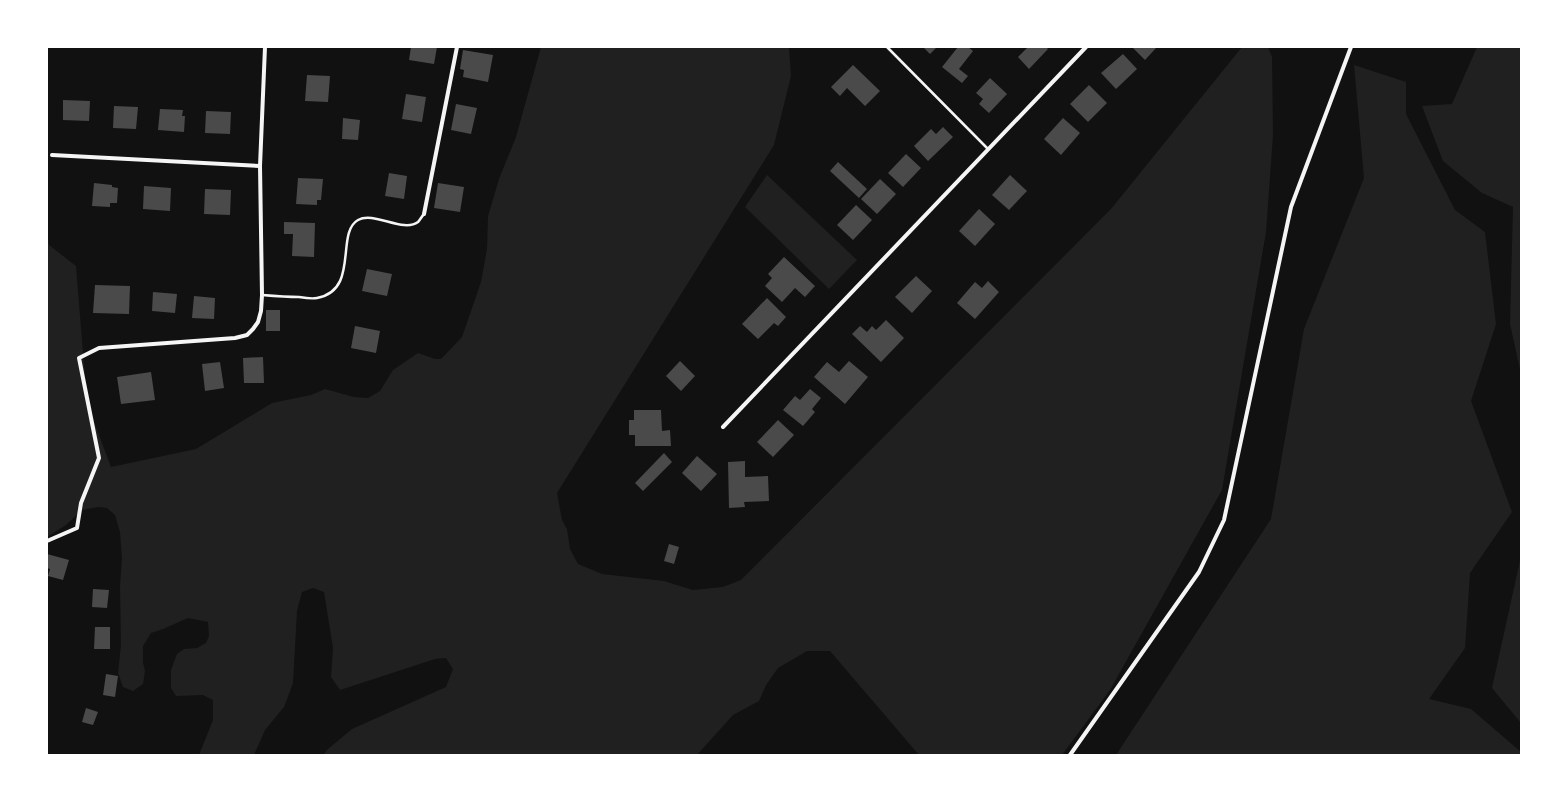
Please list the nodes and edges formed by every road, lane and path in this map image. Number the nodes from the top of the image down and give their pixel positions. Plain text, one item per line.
1 (265, 47) edge
2 (457, 47) edge
3 (887, 47) edge
4 (1086, 47) edge
5 (1351, 47) edge
6 (989, 150) junction
7 (52, 156) dead end
8 (260, 166) junction
9 (424, 214) joint
10 (262, 295) junction
11 (723, 427) dead end
12 (47, 541) edge
13 (1070, 755) edge

1 - 8 street
2 - 9 street
3 - 6 lane
4 - 6 street
5 - 13 street
6 - 11 street
7 - 8 street
8 - 10 street
9 - 10 lane
10 - 12 street

